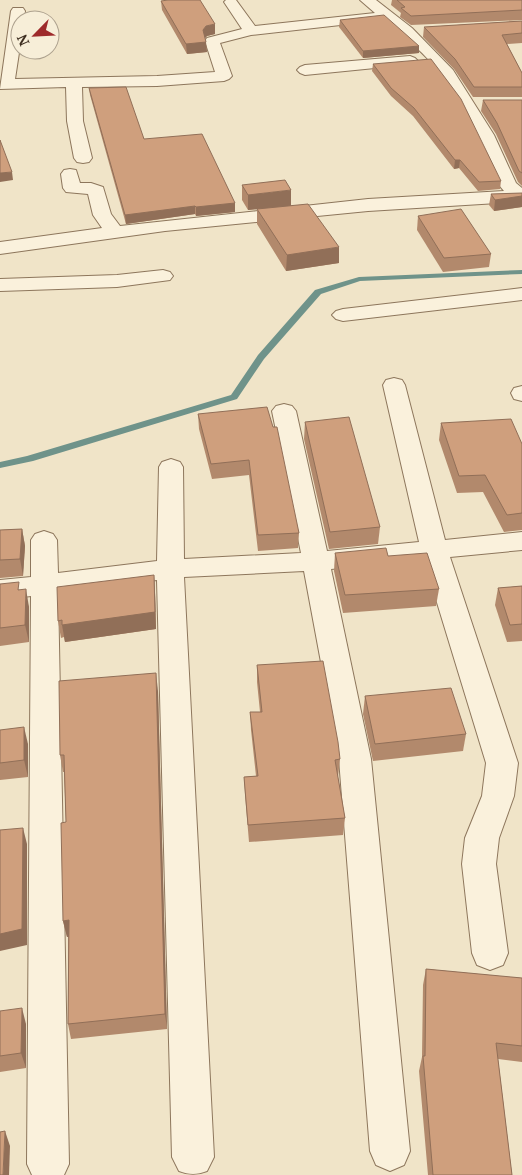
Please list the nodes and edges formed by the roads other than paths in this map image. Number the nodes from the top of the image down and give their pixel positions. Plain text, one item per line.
1 (367, 0) edge
2 (231, 2) dead end
3 (387, 16) junction
4 (426, 30) edge
5 (251, 31) junction
6 (407, 31) junction
7 (10, 53) edge
8 (434, 59) junction
9 (305, 70) dead end
10 (4, 84) edge
11 (74, 84) junction
12 (467, 104) junction
13 (486, 104) edge
14 (83, 158) dead end
15 (70, 174) dead end
16 (514, 177) edge
17 (521, 197) edge
18 (114, 231) junction
19 (0, 248) edge
20 (163, 276) dead end
21 (0, 286) edge
22 (522, 294) edge
23 (343, 315) dead end
24 (394, 386) dead end
25 (284, 411) dead end
26 (170, 468) dead end
27 (44, 540) dead end
28 (522, 541) edge
29 (434, 550) junction
30 (316, 561) junction
31 (170, 569) junction
32 (45, 585) junction
33 (0, 590) edge
34 (490, 953) dead end
35 (390, 1151) dead end
36 (194, 1157) dead end
37 (48, 1164) dead end

1 - 3 street
2 - 5 street
3 - 5 street
3 - 6 street
4 - 6 street
5 - 11 street
6 - 8 street
7 - 10 street
8 - 9 street
8 - 12 street
10 - 11 street
11 - 14 street
12 - 13 street
12 - 16 street
15 - 18 street
16 - 17 street
17 - 18 street
18 - 19 street
20 - 21 street
22 - 23 street
24 - 29 street
25 - 30 street
26 - 31 street
27 - 32 street
28 - 29 street
29 - 30 street
29 - 34 street
30 - 31 street
30 - 35 street
31 - 32 street
31 - 36 street
32 - 33 street
32 - 37 street

